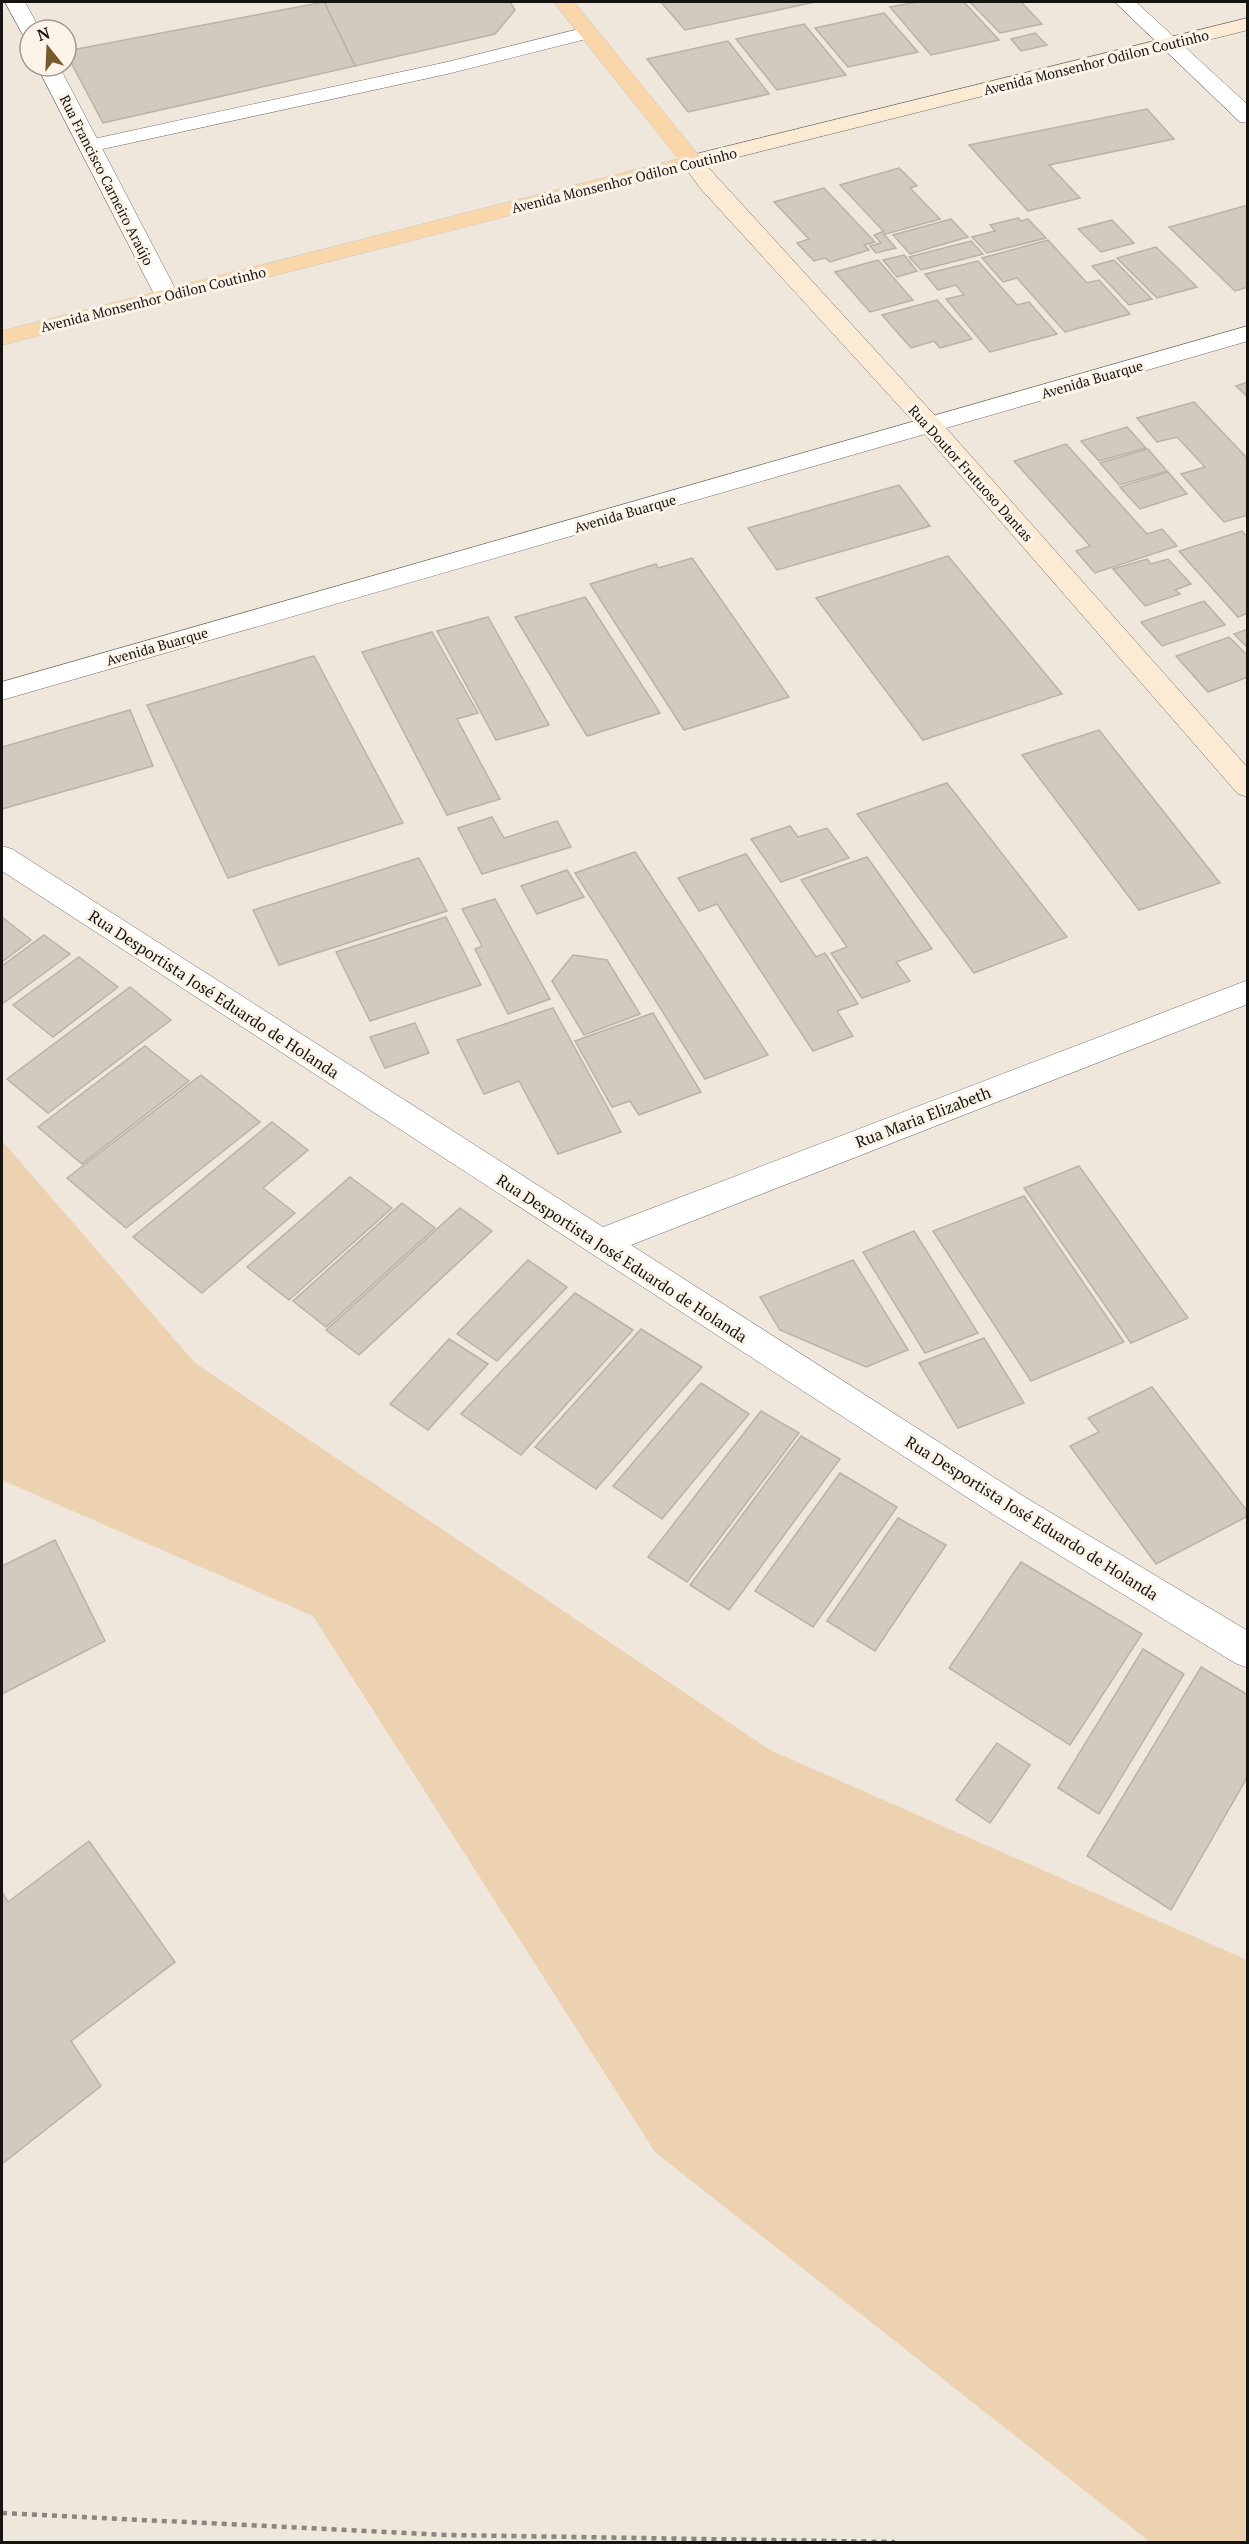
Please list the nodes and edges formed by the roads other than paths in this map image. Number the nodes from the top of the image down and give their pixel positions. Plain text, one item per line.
1 (15, 2) edge
2 (564, 2) edge
3 (1125, 2) edge
4 (23, 18) edge
5 (1248, 24) edge
6 (587, 33) junction
7 (1169, 43) junction
8 (54, 78) edge
9 (1248, 117) edge
10 (89, 146) junction
11 (692, 162) junction
12 (166, 294) junction
13 (1248, 333) edge
14 (2, 338) edge
15 (930, 426) junction
16 (2, 691) edge
17 (1248, 787) edge
18 (2, 857) edge
19 (1248, 991) edge
20 (599, 1243) junction
21 (1248, 1651) edge

1 - 4 street
2 - 6 main road
3 - 7 street
5 - 7 main road, Avenida Monsenhor Odilon Coutinho
6 - 10 lane
6 - 11 main road
7 - 9 street
7 - 11 main road, Avenida Monsenhor Odilon Coutinho
8 - 10 street, Rua Francisco Carneiro Araújo
10 - 12 street, Rua Francisco Carneiro Araújo
11 - 12 main road, Avenida Monsenhor Odilon Coutinho
11 - 15 main road, Rua Doutor Frutuoso Dantas
12 - 14 main road, Avenida Monsenhor Odilon Coutinho
13 - 15 street, Avenida Buarque
15 - 16 street, Avenida Buarque
15 - 17 main road, Rua Doutor Frutuoso Dantas
18 - 20 street, Rua Desportista José Eduardo de Holanda
19 - 20 street, Rua Maria Elizabeth
20 - 21 street, Rua Desportista José Eduardo de Holanda

